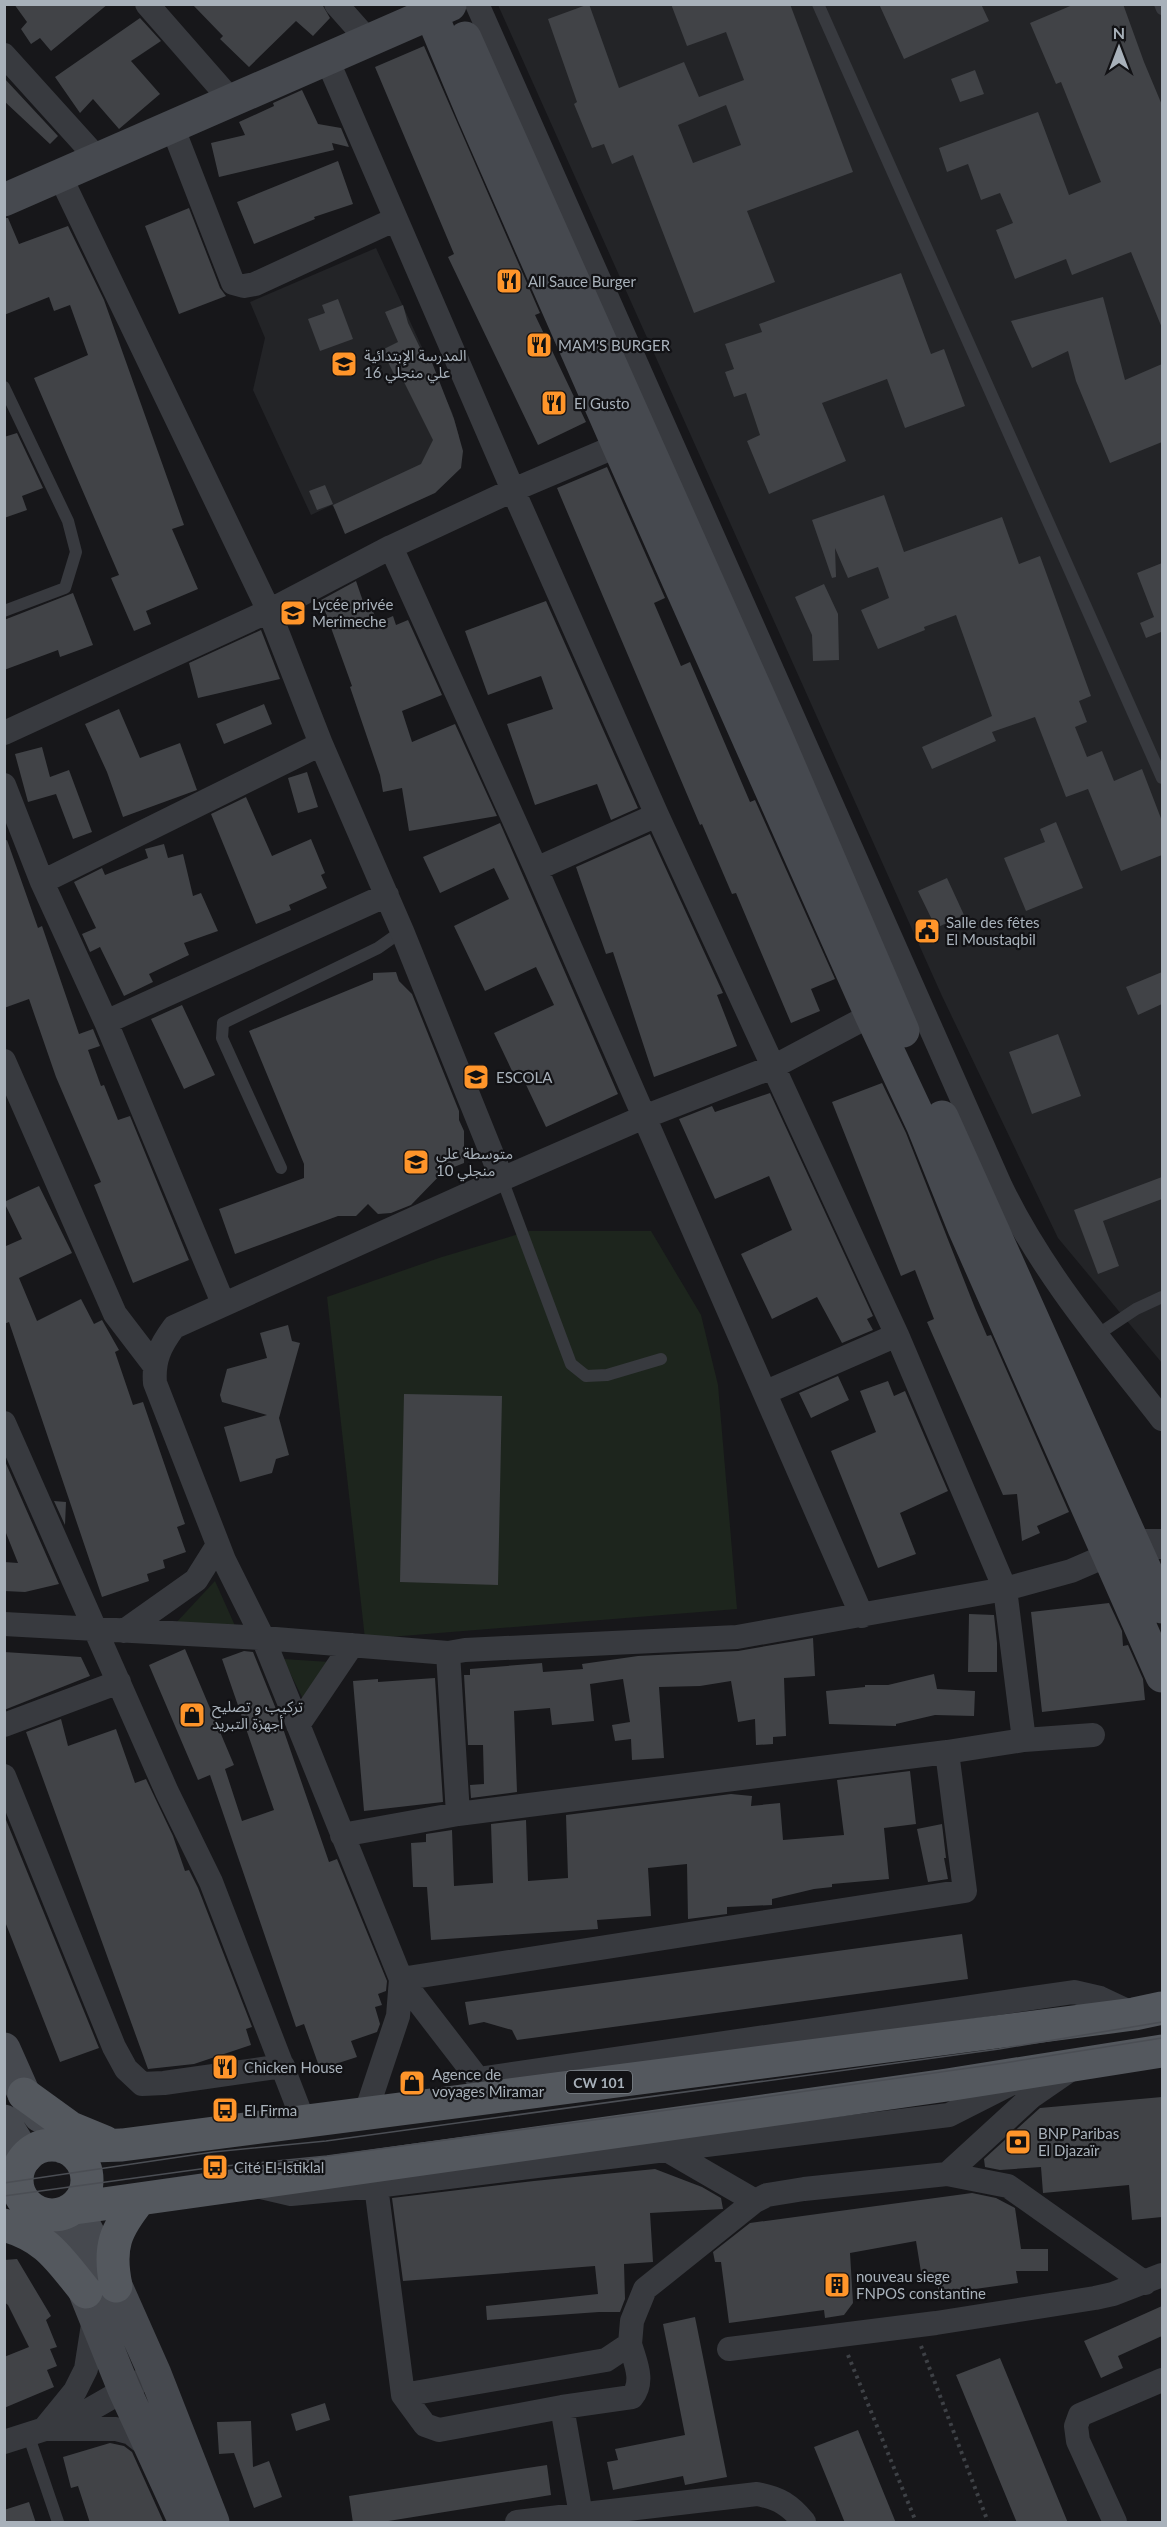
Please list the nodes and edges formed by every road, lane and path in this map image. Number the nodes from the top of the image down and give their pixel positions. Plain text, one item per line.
1 (147, 4) edge
2 (336, 4) edge
3 (477, 4) edge
4 (818, 4) edge
5 (1160, 4) edge
6 (442, 6) edge
7 (1162, 9) edge
8 (367, 39) junction
9 (4, 55) edge
10 (327, 57) junction
11 (231, 100) junction
12 (172, 126) junction
13 (98, 159) junction
14 (60, 176) junction
15 (4, 200) edge
16 (396, 219) junction
17 (4, 387) edge
18 (642, 435) junction
19 (513, 490) junction
20 (391, 547) junction
21 (4, 611) edge
22 (269, 611) junction
23 (4, 733) edge
24 (321, 744) junction
25 (1162, 778) edge
26 (4, 785) edge
27 (657, 815) junction
28 (536, 869) junction
29 (42, 882) junction
30 (387, 895) junction
31 (402, 931) junction
32 (871, 1015) junction
33 (106, 1022) junction
34 (4, 1061) edge
35 (772, 1066) junction
36 (644, 1117) junction
37 (281, 1168) dead end
38 (502, 1179) junction
39 (1162, 1298) edge
40 (223, 1303) junction
41 (897, 1335) junction
42 (1097, 1335) junction
43 (661, 1359) dead end
44 (154, 1365) junction
45 (766, 1392) junction
46 (1162, 1419) edge
47 (4, 1423) edge
48 (218, 1545) junction
49 (1135, 1548) edge
50 (1005, 1588) junction
51 (1162, 1608) edge
52 (862, 1616) junction
53 (4, 1624) edge
54 (96, 1628) junction
55 (124, 1631) junction
56 (263, 1638) junction
57 (352, 1645) junction
58 (448, 1653) junction
59 (1162, 1676) edge
60 (119, 1682) junction
61 (4, 1725) edge
62 (298, 1725) junction
63 (1093, 1735) dead end
64 (1024, 1740) junction
65 (947, 1752) junction
66 (4, 1776) edge
67 (458, 1814) junction
68 (342, 1834) junction
69 (401, 1979) junction
70 (1148, 2011) edge
71 (4, 2049) edge
72 (1162, 2052) edge
73 (1082, 2062) junction
74 (283, 2066) junction
75 (1036, 2070) junction
76 (478, 2079) junction
77 (512, 2093) junction
78 (24, 2094) junction
79 (366, 2112) junction
80 (303, 2120) junction
81 (4, 2121) edge
82 (122, 2145) junction
83 (63, 2146) junction
84 (668, 2150) junction
85 (15, 2159) edge
86 (947, 2174) junction
87 (249, 2185) junction
88 (375, 2186) junction
89 (140, 2199) junction
90 (755, 2200) junction
91 (75, 2208) junction
92 (18, 2212) edge
93 (1154, 2279) edge
94 (99, 2298) junction
95 (914, 2326) junction
96 (840, 2335) junction
97 (630, 2344) junction
98 (729, 2349) dead end
99 (155, 2373) junction
100 (1162, 2380) edge
101 (124, 2389) junction
102 (403, 2395) junction
103 (562, 2407) junction
104 (36, 2432) junction
105 (4, 2442) edge
106 (150, 2448) junction
107 (581, 2515) junction
108 (58, 2523) edge
109 (184, 2523) edge
110 (213, 2523) edge
111 (517, 2523) edge
112 (804, 2523) edge
113 (916, 2523) edge
114 (988, 2523) edge
115 (1115, 2523) edge

1 - 11 street
2 - 8 street
3 - 18 street
4 - 25 lane
5 - 7 lane
6 - 8 main road
6 - 18 main road
8 - 10 main road
9 - 13 street
10 - 11 main road
10 - 16 street
11 - 12 main road
12 - 13 main road
12 - 16 street
13 - 14 main road
14 - 15 main road
14 - 22 street
16 - 19 street
17 - 21 lane
18 - 19 street
18 - 32 main road
18 - 42 street
18 - 49 main road
19 - 20 street
19 - 27 street
20 - 22 street
20 - 28 street
22 - 23 street
22 - 24 street
24 - 29 street
24 - 30 street
26 - 29 street
27 - 28 street
27 - 35 street
28 - 36 street
29 - 33 street
30 - 31 street
30 - 33 street
31 - 37 lane
31 - 38 street
32 - 35 street
32 - 49 main road
33 - 40 street
34 - 44 street
35 - 36 street
35 - 41 street
36 - 38 street
36 - 45 street
38 - 40 street
38 - 43 lane
39 - 42 lane
40 - 44 street
41 - 45 street
41 - 50 street
42 - 46 street
44 - 48 street
45 - 52 street
47 - 54 street
48 - 55 street
48 - 56 street
49 - 50 street
49 - 51 main road
49 - 59 main road
50 - 52 street
50 - 64 street
52 - 58 street
53 - 54 street
54 - 55 street
54 - 60 street
55 - 56 street
56 - 57 street
56 - 62 street
57 - 58 street
57 - 62 street
58 - 67 street
60 - 61 street
60 - 74 street
62 - 68 street
63 - 64 street
64 - 65 street
65 - 67 street
65 - 69 street
66 - 74 street
67 - 68 street
68 - 69 street
69 - 76 street
69 - 79 street
70 - 76 street
70 - 77 main road, CW 101
71 - 78 main road
72 - 73 main road
73 - 75 main road
73 - 86 street
74 - 80 street
75 - 84 street
75 - 87 main road
76 - 77 street
77 - 79 main road, CW 101
78 - 82 main road
78 - 83 main road
79 - 80 main road, CW 101
80 - 82 main road, CW 101
81 - 85 main road
82 - 83 main road, CW 101
83 - 85 main road
83 - 91 main road
84 - 88 street
84 - 90 street
85 - 92 main road
86 - 90 street
86 - 93 street
87 - 88 street
87 - 89 main road
88 - 102 street
89 - 91 main road
89 - 94 main road
90 - 97 street
91 - 92 main road
91 - 94 main road
92 - 94 main road
93 - 95 street
94 - 99 main road
94 - 101 main road
94 - 104 street
95 - 96 street
95 - 114 path
96 - 98 street
96 - 113 path
97 - 102 street
97 - 103 street
99 - 101 street
99 - 110 main road
100 - 115 street
101 - 104 street
101 - 106 main road
102 - 103 street
103 - 107 street
104 - 105 street
104 - 106 street
104 - 108 lane
106 - 109 main road
107 - 111 street
107 - 112 street

